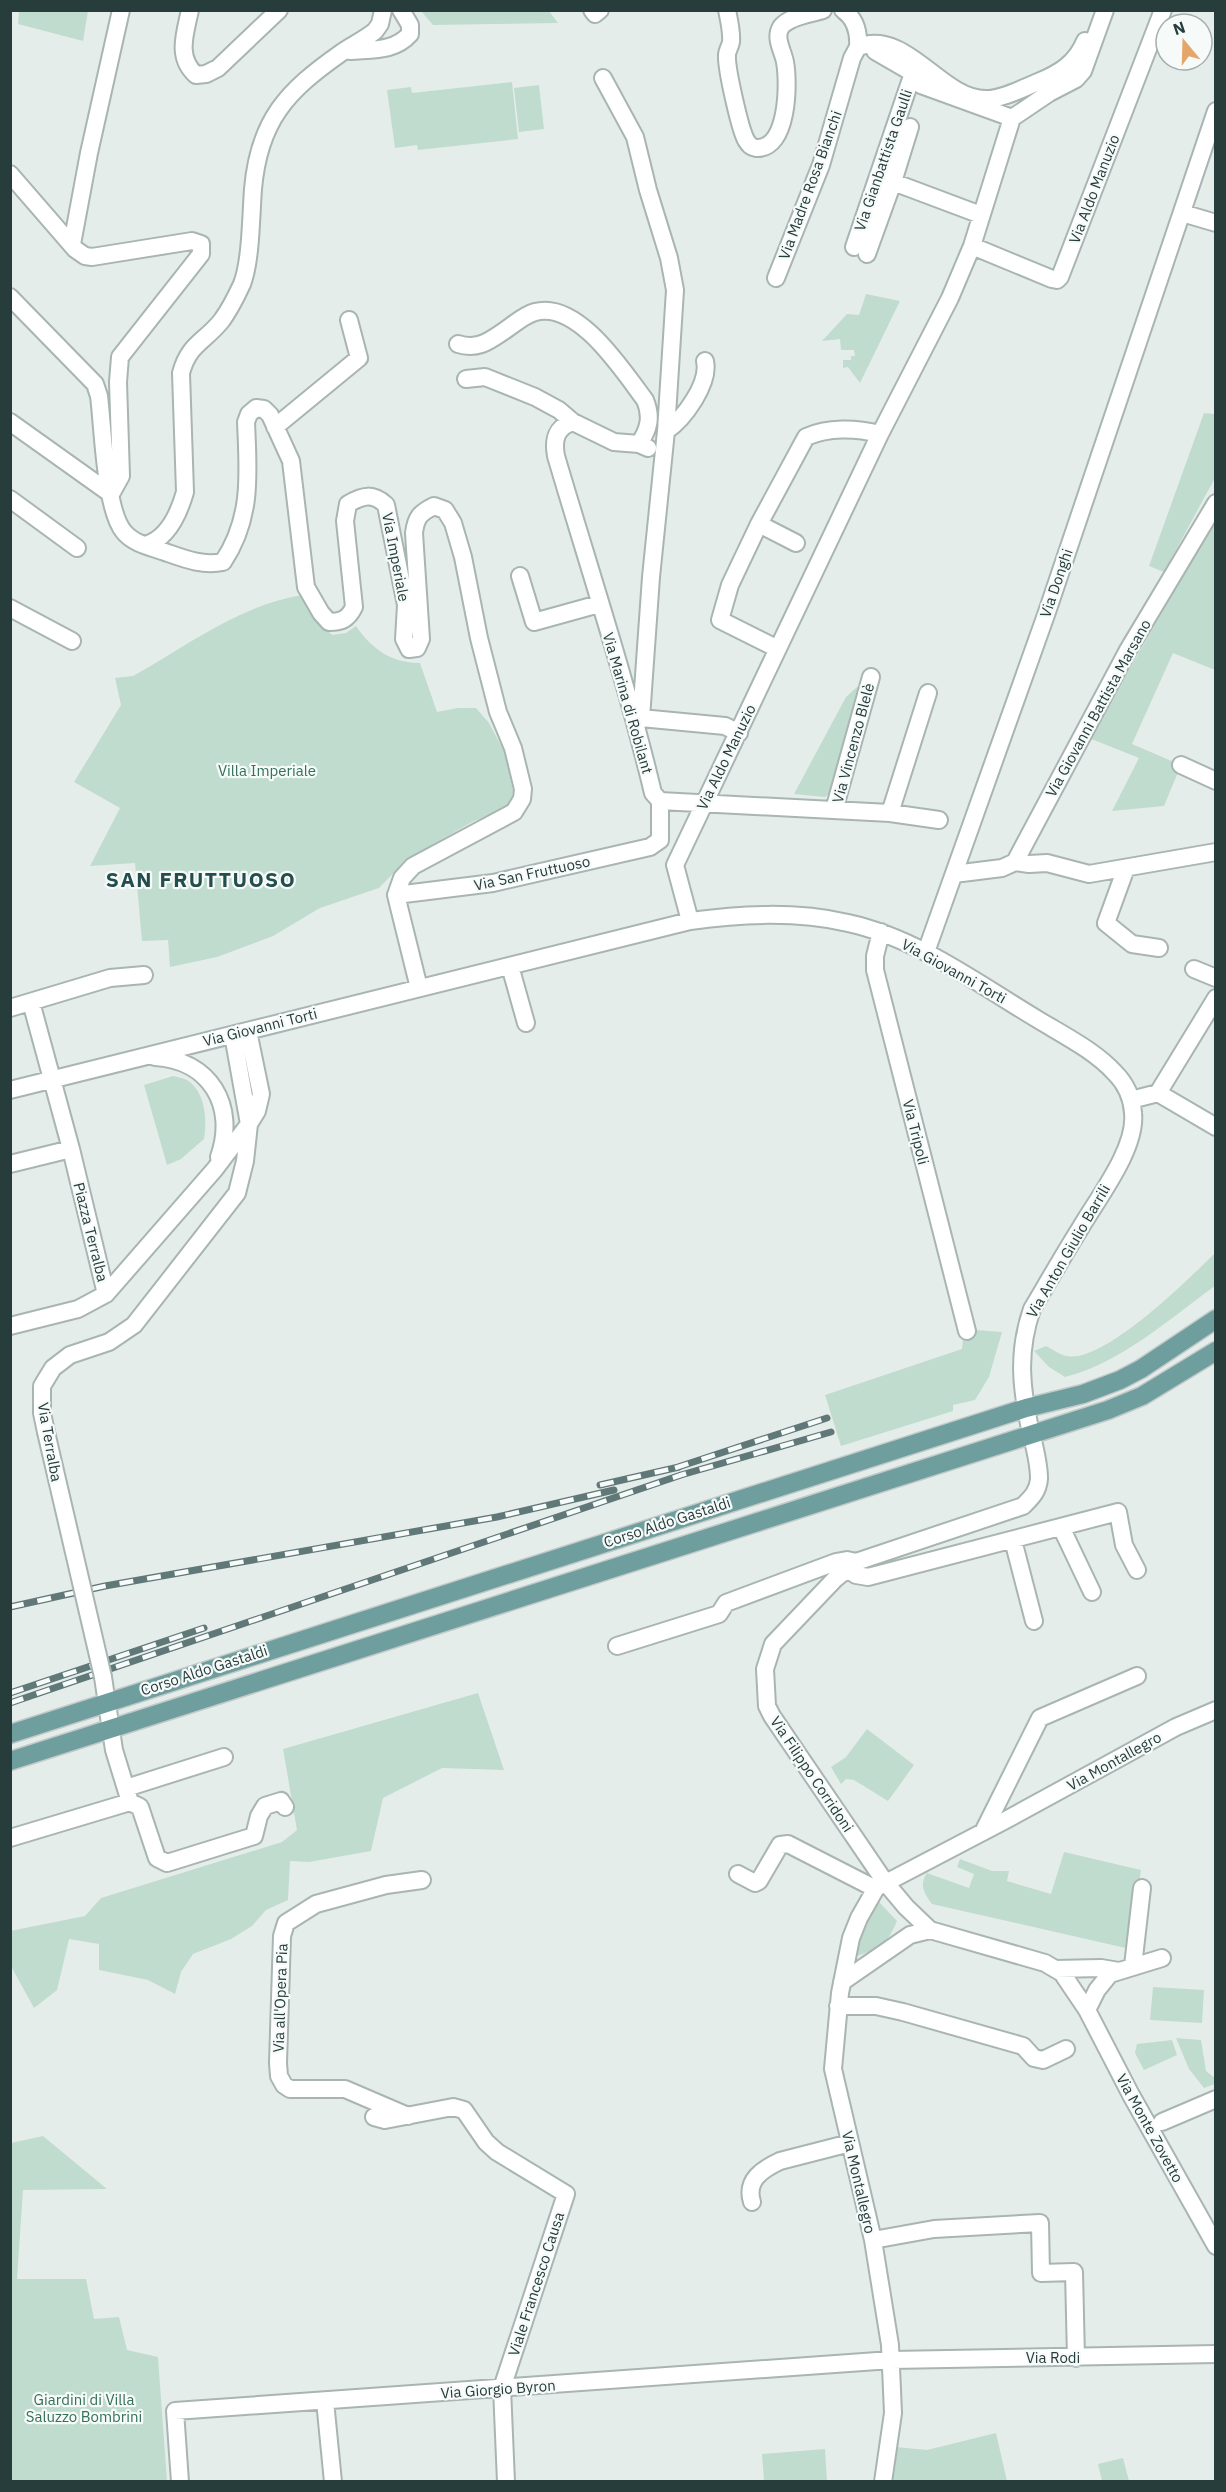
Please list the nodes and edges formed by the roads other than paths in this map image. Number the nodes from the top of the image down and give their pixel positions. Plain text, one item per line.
1 (121, 10) edge
2 (190, 10) edge
3 (279, 10) edge
4 (383, 10) edge
5 (401, 10) edge
6 (592, 10) edge
7 (600, 10) edge
8 (727, 10) edge
9 (823, 10) edge
10 (843, 10) edge
11 (1095, 10) edge
12 (1105, 10) edge
13 (1162, 10) edge
14 (858, 50) junction
15 (343, 51) junction
16 (913, 73) junction
17 (603, 78) dead end
18 (1215, 111) edge
19 (1012, 118) junction
20 (910, 127) dead end
21 (10, 174) edge
22 (893, 182) junction
23 (1182, 213) junction
24 (981, 215) junction
25 (1215, 223) edge
26 (72, 244) junction
27 (972, 246) junction
28 (776, 278) dead end
29 (12, 300) edge
30 (349, 320) dead end
31 (458, 344) dead end
32 (705, 361) dead end
33 (466, 379) dead end
34 (10, 422) edge
35 (573, 422) junction
36 (275, 427) junction
37 (666, 431) junction
38 (880, 434) junction
39 (639, 444) junction
40 (662, 453) junction
41 (111, 494) junction
42 (10, 499) edge
43 (1215, 503) edge
44 (759, 524) junction
45 (164, 534) junction
46 (796, 543) dead end
47 (145, 545) junction
48 (77, 548) dead end
49 (171, 554) junction
50 (520, 576) dead end
51 (599, 604) junction
52 (10, 608) edge
53 (72, 641) dead end
54 (776, 648) junction
55 (871, 677) dead end
56 (928, 693) dead end
57 (639, 722) junction
58 (739, 733) junction
59 (1180, 765) dead end
60 (1215, 780) edge
61 (660, 801) junction
62 (704, 803) junction
63 (834, 810) junction
64 (890, 813) junction
65 (939, 820) dead end
66 (661, 835) joint
67 (1215, 852) edge
68 (1015, 862) junction
69 (1126, 868) junction
70 (954, 874) junction
71 (396, 895) junction
72 (690, 921) junction
73 (881, 932) junction
74 (1159, 948) dead end
75 (926, 952) junction
76 (510, 966) junction
77 (1194, 969) dead end
78 (144, 975) dead end
79 (1215, 978) edge
80 (419, 988) junction
81 (1215, 998) edge
82 (31, 1002) junction
83 (10, 1008) edge
84 (526, 1023) dead end
85 (240, 1033) junction
86 (146, 1056) junction
87 (52, 1079) junction
88 (10, 1090) edge
89 (1158, 1093) junction
90 (1131, 1100) junction
91 (249, 1124) junction
92 (1215, 1127) edge
93 (70, 1149) junction
94 (10, 1164) edge
95 (215, 1169) junction
96 (106, 1294) junction
97 (1215, 1319) edge
98 (10, 1326) edge
99 (967, 1331) dead end
100 (1215, 1351) edge
101 (1026, 1408) junction
102 (1031, 1433) junction
103 (1061, 1527) junction
104 (1013, 1540) junction
105 (852, 1566) junction
106 (1137, 1570) dead end
107 (1092, 1592) dead end
108 (1034, 1621) dead end
109 (617, 1646) dead end
110 (1137, 1676) dead end
111 (106, 1701) junction
112 (1215, 1710) edge
113 (110, 1730) junction
114 (10, 1734) edge
115 (224, 1757) dead end
116 (10, 1761) edge
117 (128, 1795) junction
118 (285, 1808) dead end
119 (983, 1832) junction
120 (10, 1838) edge
121 (872, 1862) joint
122 (738, 1874) dead end
123 (422, 1880) dead end
124 (880, 1885) junction
125 (1142, 1888) dead end
126 (930, 1930) junction
127 (1162, 1958) dead end
128 (1126, 1968) junction
129 (1055, 1969) junction
130 (842, 1982) junction
131 (838, 2006) junction
132 (1087, 2010) junction
133 (1066, 2049) dead end
134 (1215, 2098) edge
135 (409, 2116) junction
136 (374, 2117) dead end
137 (1162, 2122) dead end
138 (850, 2143) junction
139 (752, 2202) dead end
140 (873, 2240) junction
141 (1215, 2246) edge
142 (1215, 2354) edge
143 (1076, 2358) junction
144 (891, 2360) junction
145 (502, 2388) junction
146 (325, 2401) junction
147 (180, 2481) edge
148 (333, 2481) edge
149 (506, 2481) edge
150 (883, 2481) edge

1 - 26 street
2 - 3 street
4 - 15 street
5 - 15 street
6 - 7 street
8 - 9 street
10 - 14 street
11 - 14 street
12 - 19 street
13 - 27 street, Via Aldo Manuzio
14 - 16 street, Via Gianbattista Gaulli
14 - 28 street, Via Madre Rosa Bianchi
15 - 45 street
16 - 19 street, Via Gianbattista Gaulli
16 - 22 street, Via Gianbattista Gaulli
17 - 37 street
18 - 23 street, Via Donghi
19 - 24 street, Via Aldo Manuzio
20 - 22 street
21 - 26 street
22 - 24 street
23 - 25 street
23 - 70 street, Via Donghi
24 - 27 street, Via Aldo Manuzio
26 - 41 street
27 - 38 street, Via Aldo Manuzio
29 - 41 street, Via Imperiale
30 - 36 street
31 - 39 street
32 - 37 street
33 - 35 street
34 - 41 street
35 - 39 street
35 - 51 street, Via Marina di Robilant
36 - 49 street, Via Imperiale
36 - 71 street, Via Imperiale
37 - 40 street
38 - 44 street
38 - 54 street, Via Aldo Manuzio
39 - 40 street
40 - 57 street
41 - 47 street, Via Imperiale
42 - 48 street
43 - 68 street, Via Giovanni Battista Marsano
44 - 46 street
44 - 54 street
45 - 47 street
45 - 49 street
47 - 49 street, Via Imperiale
50 - 51 street
51 - 57 street, Via Marina di Robilant
52 - 53 street
54 - 58 street, Via Aldo Manuzio
55 - 63 street, Via Vincenzo Blelè
56 - 64 street
57 - 58 street
57 - 61 street, Via Marina di Robilant
58 - 62 street, Via Aldo Manuzio
59 - 60 street
61 - 62 street
61 - 66 street, Via Marina di Robilant
62 - 63 street, Via Vincenzo Blelè
62 - 72 street, Via Aldo Manuzio
63 - 64 street, Via Vincenzo Blelè
64 - 65 street, Via Vincenzo Blelè
66 - 71 street, Via San Fruttuoso
67 - 69 street
68 - 69 street
68 - 70 street
69 - 74 street
70 - 75 street, Via Donghi
71 - 80 street
72 - 73 street, Via Giovanni Torti
72 - 76 street, Via Giovanni Torti
73 - 75 street, Via Giovanni Torti
73 - 99 street, Via Tripoli
75 - 90 street, Via Giovanni Torti
76 - 80 street, Via Giovanni Torti
76 - 84 street
77 - 79 street
78 - 82 street
80 - 85 street, Via Giovanni Torti
81 - 89 street
82 - 83 street
82 - 87 street, Piazza Terralba
85 - 86 street, Via Giovanni Torti
85 - 91 street
86 - 87 street, Via Giovanni Torti
86 - 95 street, Piazza Terralba
87 - 88 street, Via Giovanni Torti
87 - 93 street, Piazza Terralba
89 - 90 street
89 - 92 street
90 - 101 street, Via Anton Giulio Barrili
91 - 95 street, Piazza Terralba
91 - 111 street, Via Terralba, bridge
93 - 94 street
93 - 96 street, Piazza Terralba
95 - 96 street, Piazza Terralba
96 - 98 street
97 - 101 main road, Corso Aldo Gastaldi
100 - 102 main road, Corso Aldo Gastaldi
101 - 102 street, Via Filippo Corridoni
101 - 111 main road, Corso Aldo Gastaldi
102 - 105 street, Via Filippo Corridoni
102 - 113 main road, Corso Aldo Gastaldi
103 - 104 street, Via Filippo Corridoni
103 - 106 street, Via Filippo Corridoni
103 - 107 street
104 - 105 street, Via Filippo Corridoni
104 - 108 street
105 - 109 street, Via Filippo Corridoni
105 - 121 street, Via Filippo Corridoni
110 - 119 street
111 - 113 street
111 - 114 main road, Corso Aldo Gastaldi
112 - 119 street, Via Montallegro
113 - 116 main road, Corso Aldo Gastaldi
113 - 117 street
115 - 117 street
117 - 118 street
117 - 120 street
119 - 124 street, Via Montallegro
121 - 124 street, Via Monte Zovetto
122 - 124 street
123 - 135 street, Via all'Opera Pia
124 - 126 street, Via Monte Zovetto
124 - 130 street, Via Montallegro
125 - 128 street
126 - 129 street, Via Monte Zovetto
126 - 130 street
127 - 128 street, Via Monte Zovetto
128 - 129 street, Via Monte Zovetto
128 - 132 street, Via Monte Zovetto
129 - 132 street, Via Monte Zovetto
130 - 131 street, Via Montallegro
131 - 133 street
131 - 138 street, Via Montallegro
132 - 141 street, Via Monte Zovetto
134 - 137 street, Via Monte Zovetto
135 - 136 street
135 - 145 street, Viale Francesco Causa
138 - 139 street
138 - 140 street, Via Montallegro
140 - 143 street
140 - 144 street, Via Montallegro
142 - 143 street, Via Rodi
143 - 144 street, Via Rodi
144 - 145 street, Via Giorgio Byron
144 - 150 street, Via Montallegro
145 - 146 street, Via Giorgio Byron
145 - 149 street, Viale Francesco Causa
146 - 147 street, Via Giorgio Byron
146 - 148 street

